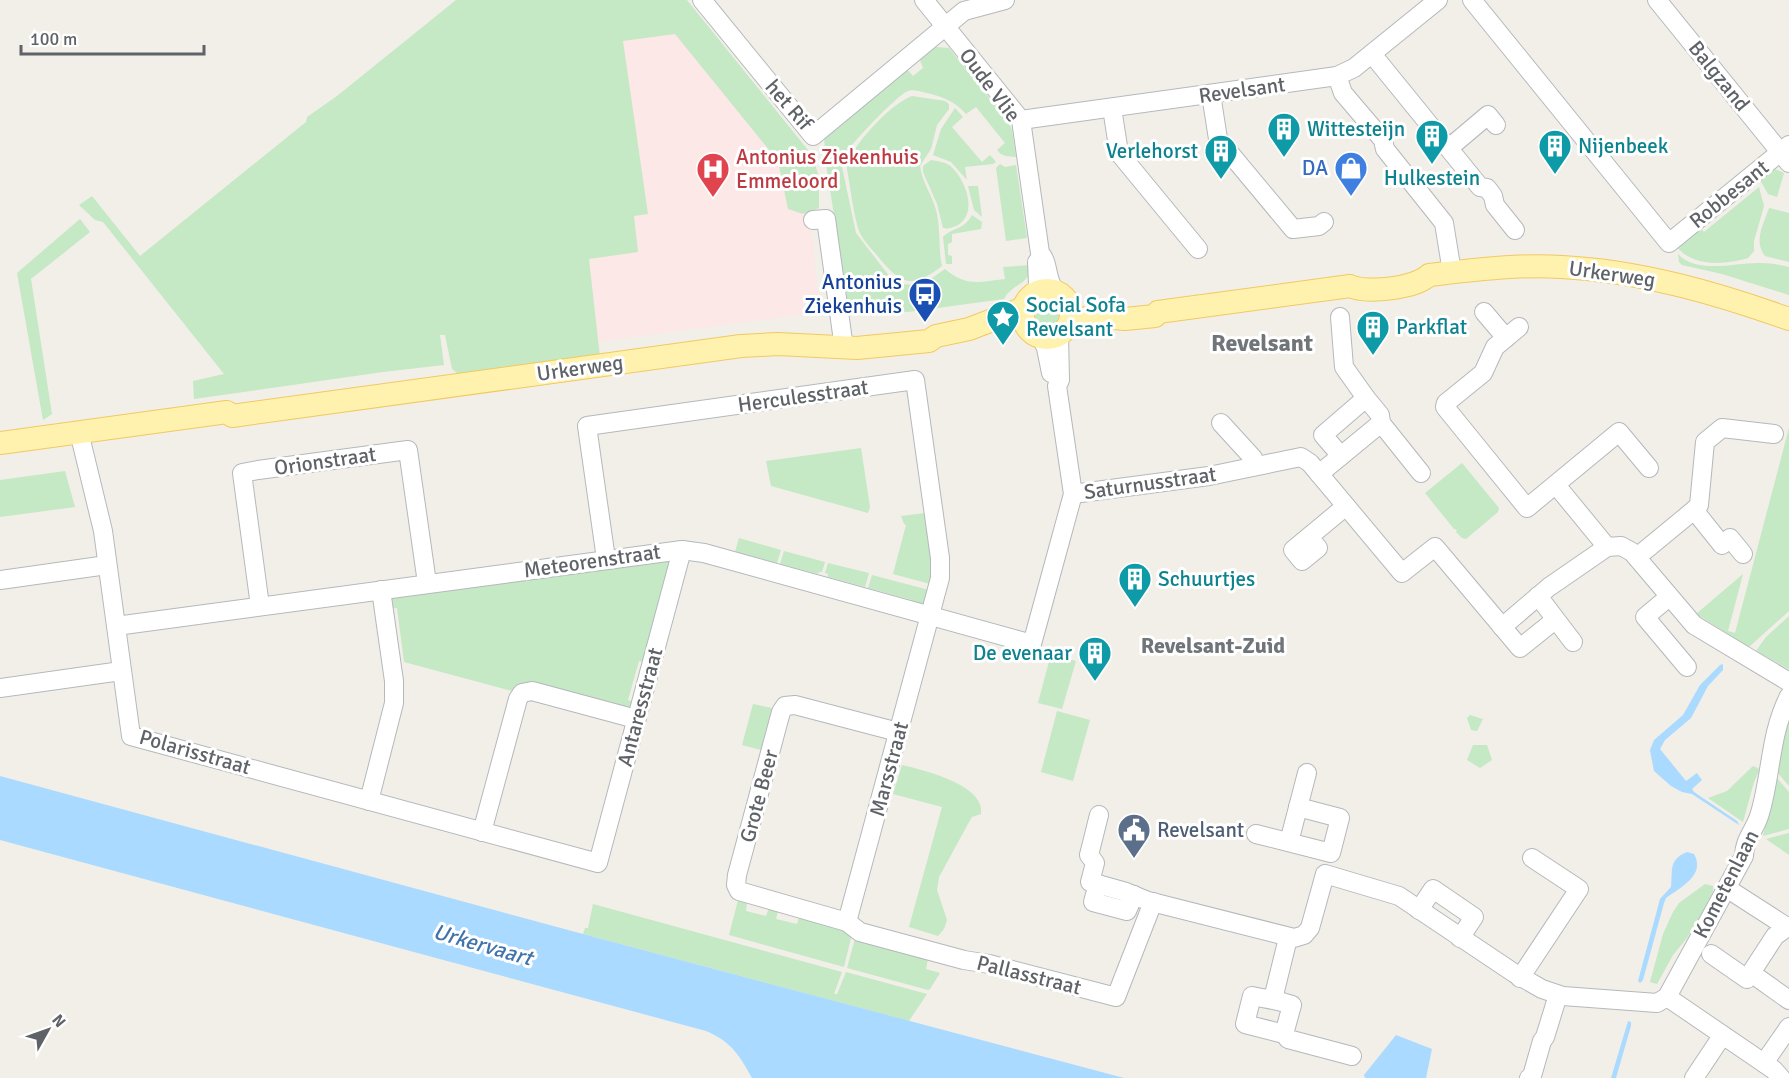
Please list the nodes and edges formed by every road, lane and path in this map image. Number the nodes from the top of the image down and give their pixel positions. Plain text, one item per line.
1 (702, 0) edge
2 (924, 0) edge
3 (1005, 0) edge
4 (1438, 0) edge
5 (1472, 0) edge
6 (1657, 0) edge
7 (945, 28) junction
8 (1372, 54) junction
9 (1337, 76) junction
10 (1211, 94) junction
11 (1112, 108) junction
12 (1021, 120) junction
13 (1496, 125) dead end
14 (1449, 148) junction
15 (1786, 153) edge
16 (813, 220) dead end
17 (1324, 222) dead end
18 (1515, 230) dead end
19 (1198, 249) dead end
20 (1452, 273) junction
21 (1484, 312) dead end
22 (1047, 314) junction
23 (1340, 317) dead end
24 (1789, 319) edge
25 (844, 348) junction
26 (1366, 398) junction
27 (1221, 423) dead end
28 (1381, 423) junction
29 (1774, 434) dead end
30 (79, 438) junction
31 (0, 443) edge
32 (1242, 448) junction
33 (0, 456) edge
34 (1341, 456) junction
35 (1256, 466) junction
36 (1649, 468) dead end
37 (1228, 472) junction
38 (1421, 473) dead end
39 (1319, 474) junction
40 (1556, 485) junction
41 (1073, 494) junction
42 (1346, 506) junction
43 (1694, 510) junction
44 (1309, 537) dead end
45 (1607, 547) junction
46 (682, 550) junction
47 (1743, 554) dead end
48 (1637, 557) junction
49 (606, 559) junction
50 (107, 565) junction
51 (0, 580) edge
52 (427, 583) junction
53 (381, 590) junction
54 (1538, 596) junction
55 (1669, 597) junction
56 (260, 606) junction
57 (931, 616) junction
58 (1555, 620) junction
59 (116, 626) junction
60 (1502, 627) junction
61 (1573, 642) dead end
62 (1687, 667) dead end
63 (122, 671) junction
64 (1789, 682) edge
65 (0, 688) edge
66 (1789, 696) edge
67 (636, 719) junction
68 (898, 732) junction
69 (1781, 746) edge
70 (1307, 773) dead end
71 (369, 801) junction
72 (1298, 807) junction
73 (1099, 815) dead end
74 (482, 832) junction
75 (1256, 834) dead end
76 (1289, 842) junction
77 (1331, 853) junction
78 (1532, 858) dead end
79 (598, 863) joint
80 (1329, 875) junction
81 (1728, 888) junction
82 (1153, 902) junction
83 (1419, 910) junction
84 (847, 922) junction
85 (1788, 927) edge
86 (1288, 938) junction
87 (1460, 938) junction
88 (1711, 954) dead end
89 (1751, 973) junction
90 (1520, 978) junction
91 (1558, 994) junction
92 (1667, 997) junction
93 (1272, 999) junction
94 (1789, 999) edge
95 (1789, 1027) edge
96 (1284, 1034) junction
97 (1722, 1035) junction
98 (1352, 1056) dead end
99 (1764, 1063) junction
100 (1529, 1078) edge
101 (1694, 1078) edge
102 (1781, 1078) edge

1 - 7 street, het Rif
2 - 7 street, Oude Vlie
3 - 7 street
4 - 8 street, Revelsant
5 - 15 street, Robbesant
6 - 15 street, Balgzand
7 - 12 street, Oude Vlie
8 - 9 street, Revelsant
8 - 14 street
9 - 10 street, Revelsant
9 - 20 street
10 - 11 street, Revelsant
10 - 17 street
11 - 12 street, Revelsant
11 - 19 street
12 - 22 street, Oude Vlie
13 - 14 street
14 - 18 street
16 - 25 street
20 - 22 main road, Urkerweg
20 - 24 main road, Urkerweg
21 - 40 street
22 - 25 main road, Urkerweg
22 - 41 street, Oude Vlie
23 - 26 street
25 - 30 main road, Urkerweg
26 - 28 street
26 - 34 street
27 - 32 street, Saturnusstraat
28 - 34 street
28 - 38 street
29 - 43 street
30 - 31 main road, Urkerweg
30 - 33 main road, Urkerweg
30 - 50 street, Polarisstraat
32 - 35 street, Saturnusstraat
32 - 37 street, Saturnusstraat
34 - 39 street
35 - 37 street, Saturnusstraat
35 - 39 street, Saturnusstraat
36 - 40 street
37 - 41 street, Saturnusstraat
39 - 42 street, Saturnusstraat
40 - 45 street
41 - 57 street, Meteorenstraat
42 - 44 street
42 - 60 street, Saturnusstraat
43 - 47 street
43 - 48 street
45 - 48 street
45 - 54 street
46 - 49 street, Meteorenstraat
46 - 57 street, Meteorenstraat
46 - 67 street, Antaresstraat
48 - 55 street
49 - 52 street, Meteorenstraat
49 - 57 street, Herculesstraat
50 - 51 street
50 - 59 street, Polarisstraat
52 - 53 street, Meteorenstraat
52 - 56 street, Orionstraat
53 - 56 street, Meteorenstraat
53 - 71 street
54 - 58 street
54 - 60 street
55 - 62 street
55 - 64 street
56 - 59 street, Meteorenstraat
57 - 68 street, Marsstraat
58 - 60 street, Saturnusstraat
58 - 61 street
59 - 63 street, Polarisstraat
63 - 65 street
63 - 71 street, Polarisstraat
66 - 69 street, Kometenlaan
67 - 74 street
67 - 79 street, Antaresstraat
68 - 84 street, Marsstraat
68 - 84 street, Grote Beer
69 - 81 street, Kometenlaan
70 - 72 street
71 - 74 street, Polarisstraat
72 - 76 street
72 - 77 street
73 - 82 street
74 - 79 street, Polarisstraat
75 - 76 street
76 - 77 street
77 - 80 street
78 - 90 street
80 - 83 street
80 - 86 street
81 - 85 street
81 - 92 street, Kometenlaan
82 - 84 street, Pallasstraat
82 - 86 street
83 - 87 street
83 - 87 street
85 - 89 street
86 - 93 street
87 - 90 street
88 - 89 street
89 - 94 street
90 - 91 street
91 - 92 street
91 - 100 street
92 - 97 street
93 - 96 street
93 - 96 street
95 - 99 street
96 - 98 street
97 - 99 street
97 - 101 street
99 - 102 street

